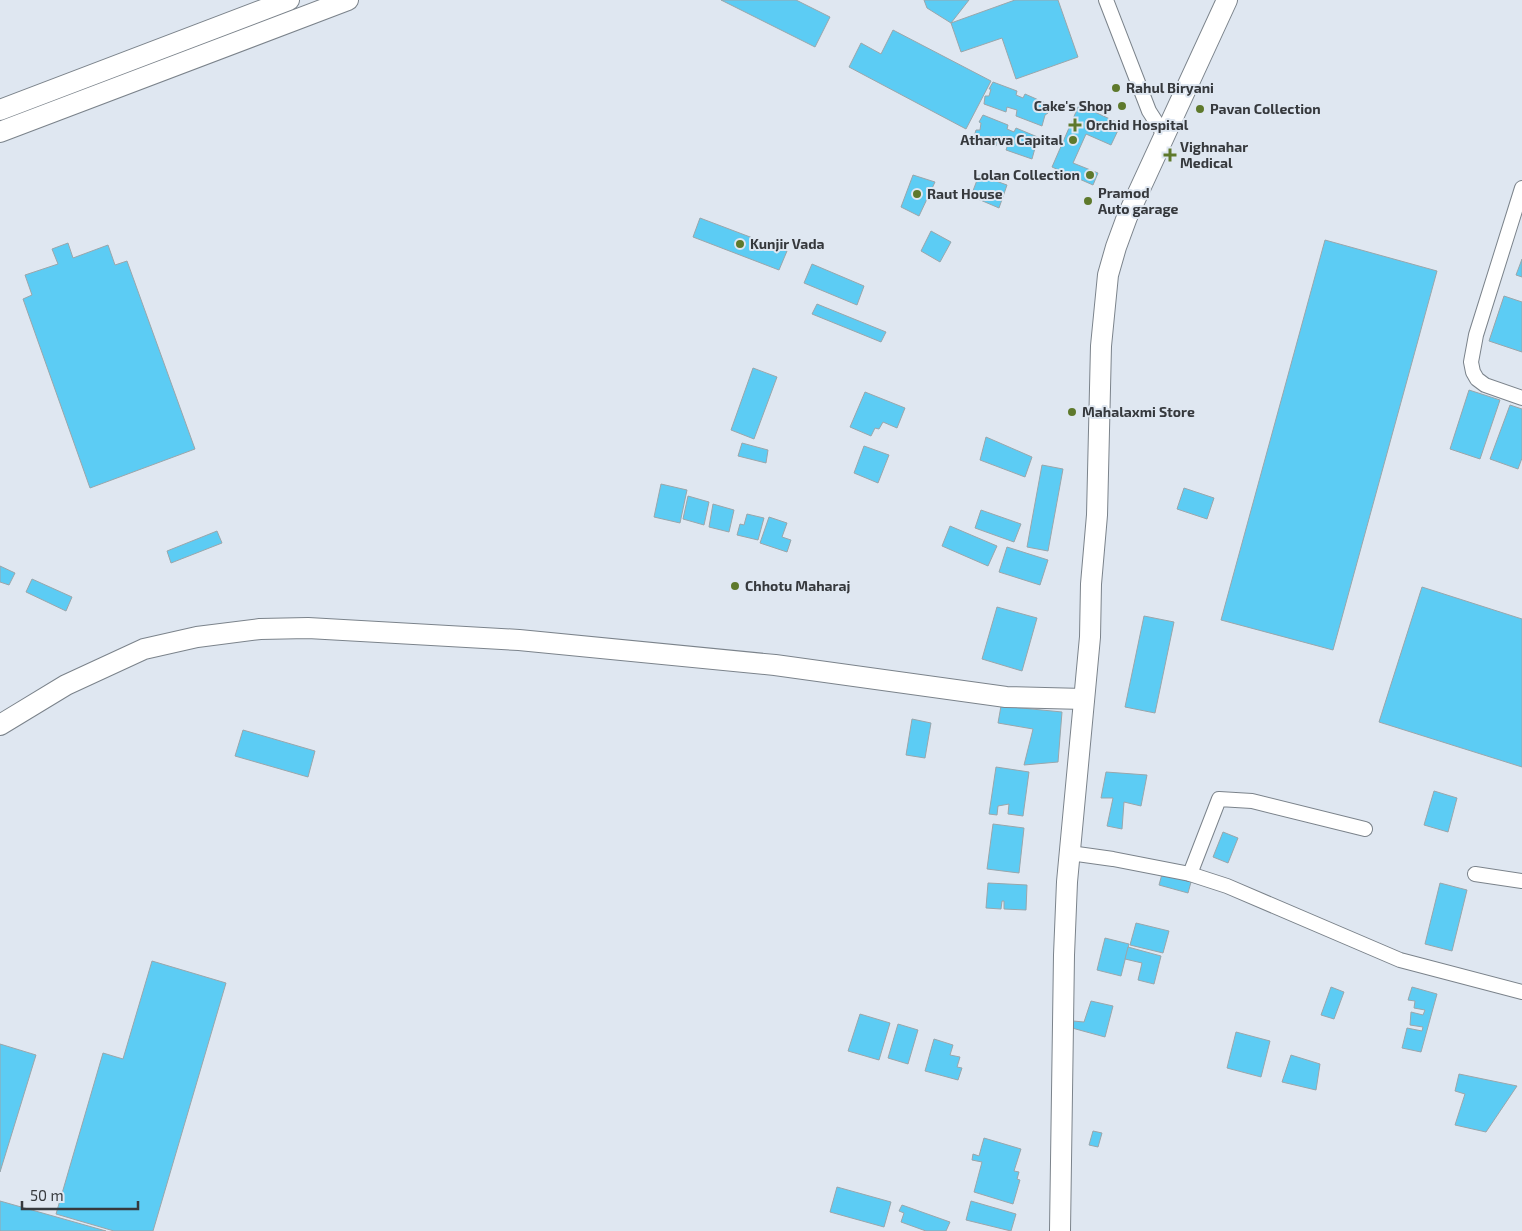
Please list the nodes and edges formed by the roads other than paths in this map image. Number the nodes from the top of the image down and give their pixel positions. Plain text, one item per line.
1 (288, 0) edge
2 (348, 0) edge
3 (1106, 0) edge
4 (1227, 0) edge
5 (0, 110) edge
6 (0, 132) edge
7 (1165, 136) junction
8 (1522, 188) edge
9 (1522, 398) edge
10 (1084, 699) junction
11 (0, 725) edge
12 (1365, 829) dead end
13 (1070, 853) junction
14 (1190, 874) junction
15 (1475, 874) dead end
16 (1522, 881) edge
17 (1522, 992) edge
18 (1060, 1231) edge

1 - 5 street
2 - 6 street
3 - 7 street
4 - 7 street
7 - 10 street
8 - 9 street
10 - 11 street
10 - 13 street
12 - 14 street
13 - 14 street
13 - 18 street
14 - 17 street
15 - 16 street

